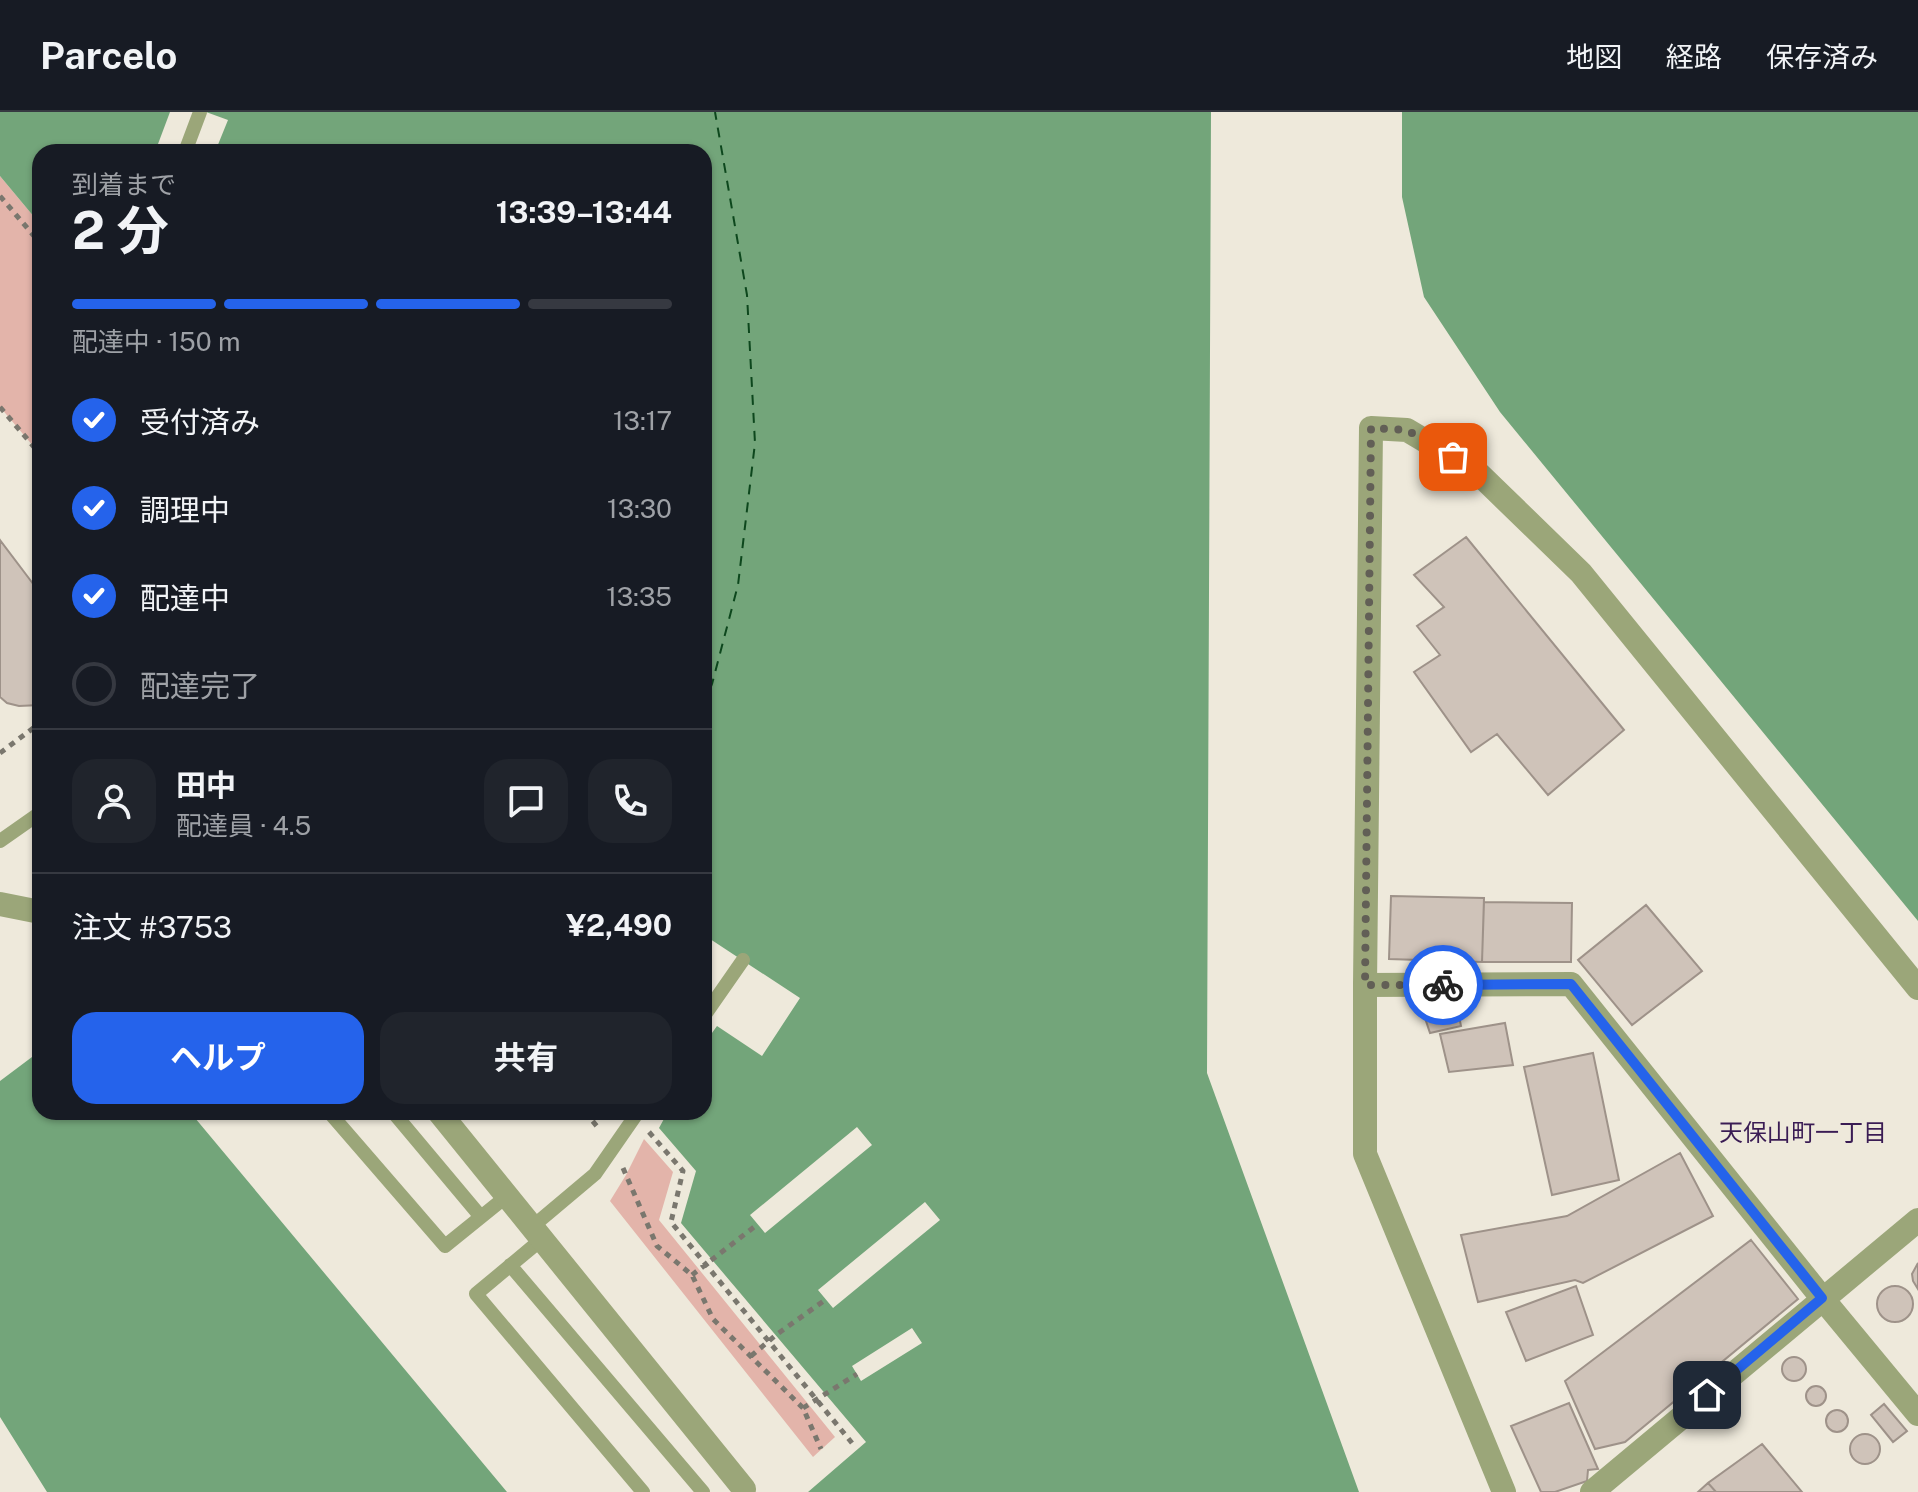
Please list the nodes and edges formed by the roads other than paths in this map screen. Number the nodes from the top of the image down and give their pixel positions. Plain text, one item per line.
1 (200, 112) edge
2 (188, 144) edge
3 (32, 819) edge
4 (0, 841) edge
5 (0, 904) edge
6 (32, 910) edge
7 (743, 960) dead end
8 (1365, 985) junction
9 (1918, 988) edge
10 (712, 1005) edge
11 (336, 1120) edge
12 (400, 1120) edge
13 (447, 1120) edge
14 (632, 1120) edge
15 (507, 1196) junction
16 (481, 1217) junction
17 (1918, 1220) edge
18 (537, 1233) junction
19 (510, 1265) junction
20 (1822, 1298) junction
21 (1918, 1414) edge
22 (744, 1489) dead end
23 (643, 1492) edge
24 (703, 1492) edge
25 (1504, 1492) edge
26 (1592, 1492) edge

1 - 2 lane
3 - 4 lane
5 - 6 street
7 - 10 lane
8 - 9 street
8 - 20 street
8 - 25 street
11 - 16 lane
12 - 16 lane
13 - 15 street
14 - 18 lane
15 - 16 lane
15 - 18 street
17 - 20 street
18 - 19 lane
18 - 22 street
19 - 23 lane
19 - 24 lane
20 - 21 street
20 - 26 street

